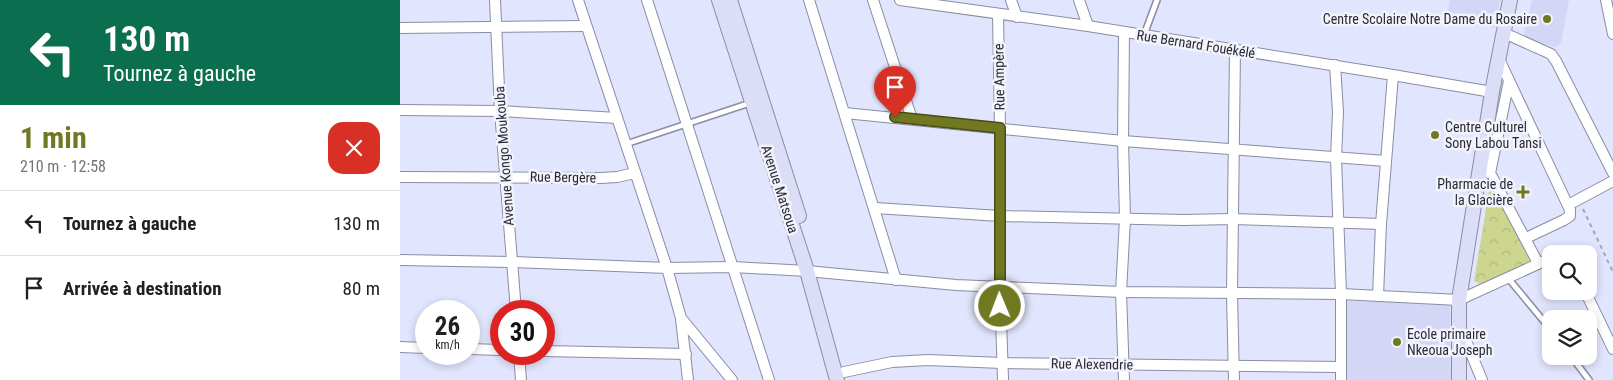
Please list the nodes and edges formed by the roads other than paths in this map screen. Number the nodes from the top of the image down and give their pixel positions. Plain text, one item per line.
1 (495, 0) edge
2 (578, 0) edge
3 (647, 0) edge
4 (720, 0) edge
5 (730, 0) edge
6 (809, 0) edge
7 (873, 0) edge
8 (900, 0) edge
9 (1012, 0) edge
10 (1079, 0) edge
11 (1157, 0) edge
12 (1510, 0) edge
13 (1606, 0) edge
14 (943, 3) edge
15 (998, 14) junction
16 (1017, 17) junction
17 (496, 26) junction
18 (586, 26) junction
19 (1088, 26) junction
20 (400, 28) edge
21 (1124, 32) junction
22 (1504, 33) junction
23 (1613, 34) edge
24 (1144, 36) junction
25 (1235, 50) junction
26 (1499, 60) junction
27 (1335, 65) junction
28 (1393, 74) junction
29 (1509, 82) junction
30 (1492, 92) junction
31 (752, 102) junction
32 (400, 110) edge
33 (500, 111) junction
34 (845, 113) junction
35 (617, 118) junction
36 (912, 119) junction
37 (687, 123) junction
38 (1000, 128) junction
39 (1123, 141) junction
40 (625, 144) junction
41 (1233, 149) junction
42 (1336, 158) junction
43 (1386, 160) junction
44 (1613, 172) edge
45 (635, 173) junction
46 (505, 176) junction
47 (400, 177) edge
48 (1613, 181) edge
49 (1568, 204) junction
50 (875, 208) junction
51 (1000, 216) junction
52 (1124, 219) junction
53 (1232, 219) junction
54 (1338, 224) junction
55 (1381, 224) junction
56 (1526, 238) junction
57 (400, 260) edge
58 (1542, 261) edge
59 (513, 262) junction
60 (1538, 263) junction
61 (733, 267) junction
62 (667, 268) junction
63 (812, 272) junction
64 (1508, 277) junction
65 (896, 280) junction
66 (1000, 287) junction
67 (1121, 292) junction
68 (1232, 294) junction
69 (1341, 294) junction
70 (1378, 296) junction
71 (515, 300) edge
72 (1459, 300) junction
73 (1588, 300) edge
74 (681, 318) junction
75 (1542, 319) edge
76 (1459, 326) junction
77 (400, 347) edge
78 (415, 348) edge
79 (1613, 349) edge
80 (555, 351) edge
81 (686, 354) junction
82 (1002, 363) junction
83 (1124, 364) junction
84 (520, 365) edge
85 (1232, 365) junction
86 (1578, 365) edge
87 (1341, 366) junction
88 (843, 377) edge
89 (521, 380) edge
90 (688, 380) edge
91 (732, 380) edge
92 (769, 380) edge
93 (1003, 380) edge
94 (1124, 380) edge
95 (1234, 380) edge
96 (1341, 380) edge
97 (1459, 380) edge
98 (1482, 380) edge
99 (1589, 380) edge

1 - 17 street, Avenue Kongo Moukouba
2 - 18 street
3 - 37 street
4 - 31 street, Avenue Matsoua
5 - 63 street, Avenue Matsoua
6 - 34 street
7 - 36 street
8 - 14 street, Rue Bernard Fouékélé
9 - 16 street
10 - 19 street
11 - 24 lane
12 - 22 street
13 - 23 street
14 - 15 street, Rue Bernard Fouékélé
15 - 16 street, Rue Bernard Fouékélé
15 - 38 street, Rue Ampère
16 - 19 street, Rue Bernard Fouékélé
17 - 18 street
17 - 20 street
17 - 33 street, Avenue Kongo Moukouba
18 - 35 street
19 - 21 street, Rue Bernard Fouékélé
21 - 24 street, Rue Bernard Fouékélé
21 - 39 street
22 - 26 street
22 - 44 street
24 - 25 street, Rue Bernard Fouékélé
25 - 27 street, Rue Bernard Fouékélé
25 - 41 street
26 - 29 street
26 - 30 street
27 - 28 street, Rue Bernard Fouékélé
27 - 42 street
28 - 30 street, Rue Bernard Fouékélé
28 - 43 street
29 - 49 street
29 - 56 street
30 - 72 street
31 - 37 lane
31 - 63 street, Avenue Matsoua
32 - 33 street
33 - 35 street
33 - 46 street, Avenue Kongo Moukouba
34 - 36 street
34 - 50 street
35 - 40 street
36 - 38 street
37 - 40 lane
37 - 61 street
38 - 39 street
38 - 51 street, Rue Ampère
39 - 41 street
39 - 52 street
40 - 45 street
41 - 42 street
41 - 53 street
42 - 43 street
42 - 54 street
43 - 55 street
45 - 46 street, Rue Bergère
45 - 62 street
46 - 47 street, Rue Bergère
46 - 59 street, Avenue Kongo Moukouba
48 - 49 street
49 - 56 street
50 - 51 street
50 - 65 street
51 - 52 street
51 - 66 street, Rue Ampère
52 - 53 street
52 - 67 street
53 - 54 street
53 - 68 street
54 - 55 street
54 - 69 street
55 - 70 street
56 - 60 street
57 - 59 street
58 - 60 street
59 - 62 street
59 - 71 street, Avenue Kongo Moukouba
60 - 64 street
61 - 62 street
61 - 63 street
61 - 92 street
62 - 74 street
63 - 65 street
63 - 88 street, Avenue Matsoua
64 - 72 street
64 - 75 lane
65 - 66 street
66 - 67 street
66 - 82 street, Rue Ampère
67 - 68 street
67 - 83 street
68 - 69 street
68 - 85 street
69 - 70 street
69 - 87 street
70 - 72 street
72 - 76 street
73 - 79 street
74 - 81 street
74 - 91 street
76 - 97 street
76 - 98 street
77 - 78 street
80 - 81 street
81 - 90 street
82 - 83 street, Rue Alexendrie
82 - 88 street, Rue Alexendrie
82 - 93 street, Rue Ampère
83 - 85 street, Rue Alexendrie
83 - 94 street
84 - 89 street
85 - 87 street, Rue Alexendrie
85 - 95 street
86 - 99 lane
87 - 96 street

